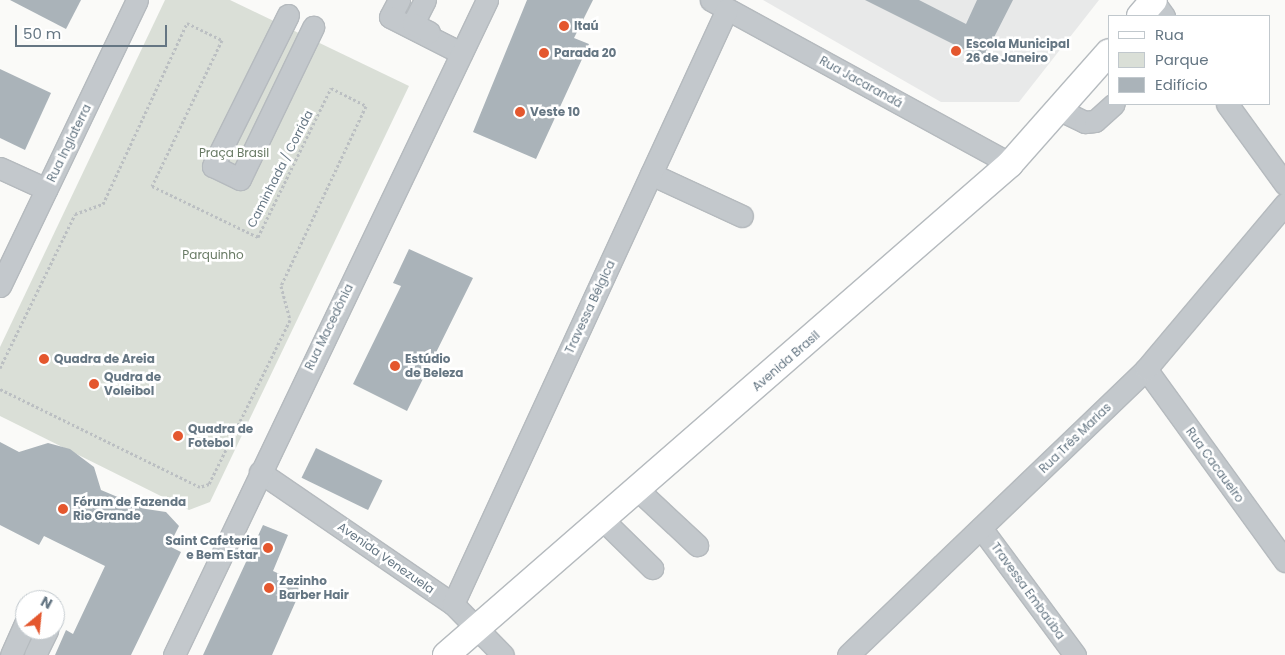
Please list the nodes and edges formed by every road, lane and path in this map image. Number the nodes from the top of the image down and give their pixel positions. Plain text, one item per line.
1 (137, 0) edge
2 (399, 0) edge
3 (425, 0) edge
4 (487, 0) edge
5 (719, 5) edge
6 (288, 15) dead end
7 (313, 27) dead end
8 (462, 51) junction
9 (1108, 53) edge
10 (1113, 105) edge
11 (1228, 105) edge
12 (1058, 109) junction
13 (1010, 164) junction
14 (0, 168) edge
15 (652, 174) junction
16 (1285, 184) edge
17 (46, 189) junction
18 (1285, 204) edge
19 (742, 216) dead end
20 (0, 286) edge
21 (0, 368) edge
22 (1146, 369) junction
23 (0, 389) edge
24 (260, 472) junction
25 (638, 490) junction
26 (603, 520) junction
27 (981, 528) junction
28 (697, 545) dead end
29 (1285, 561) edge
30 (652, 568) dead end
31 (453, 604) junction
32 (478, 626) junction
33 (18, 640) edge
34 (42, 640) edge
35 (11, 655) edge
36 (35, 655) edge
37 (174, 655) edge
38 (446, 655) edge
39 (503, 655) edge
40 (848, 655) edge
41 (1075, 655) edge

1 - 17 street, Rua Inglaterra
2 - 8 street
3 - 8 street
4 - 8 street, Rua Macedônia
5 - 13 street, Rua Jacarandá
5 - 15 street, Travessa Bélgica
6 - 7 street
8 - 24 street, Rua Macedônia
9 - 12 main road, Avenida Brasil
10 - 12 street
11 - 16 street
12 - 13 main road, Avenida Brasil
13 - 25 main road, Avenida Brasil
14 - 17 street
15 - 19 street
15 - 31 street, Travessa Bélgica
17 - 20 street, Rua Inglaterra
18 - 22 street, Rua Três Marias
21 - 23 path, Caminhada / Corrida
22 - 27 street, Rua Três Marias
22 - 29 street, Rua Cacaueiro
24 - 31 street, Avenida Venezuela
24 - 37 street, Rua Macedônia
25 - 26 main road, Avenida Brasil
25 - 28 street
26 - 30 street
26 - 32 main road, Avenida Brasil
27 - 40 street, Rua Três Marias
27 - 41 street, Travessa Embaúba
31 - 32 street, Avenida Venezuela
32 - 38 main road, Avenida Brasil
32 - 39 street, Avenida Venezuela
33 - 35 street
34 - 36 street

